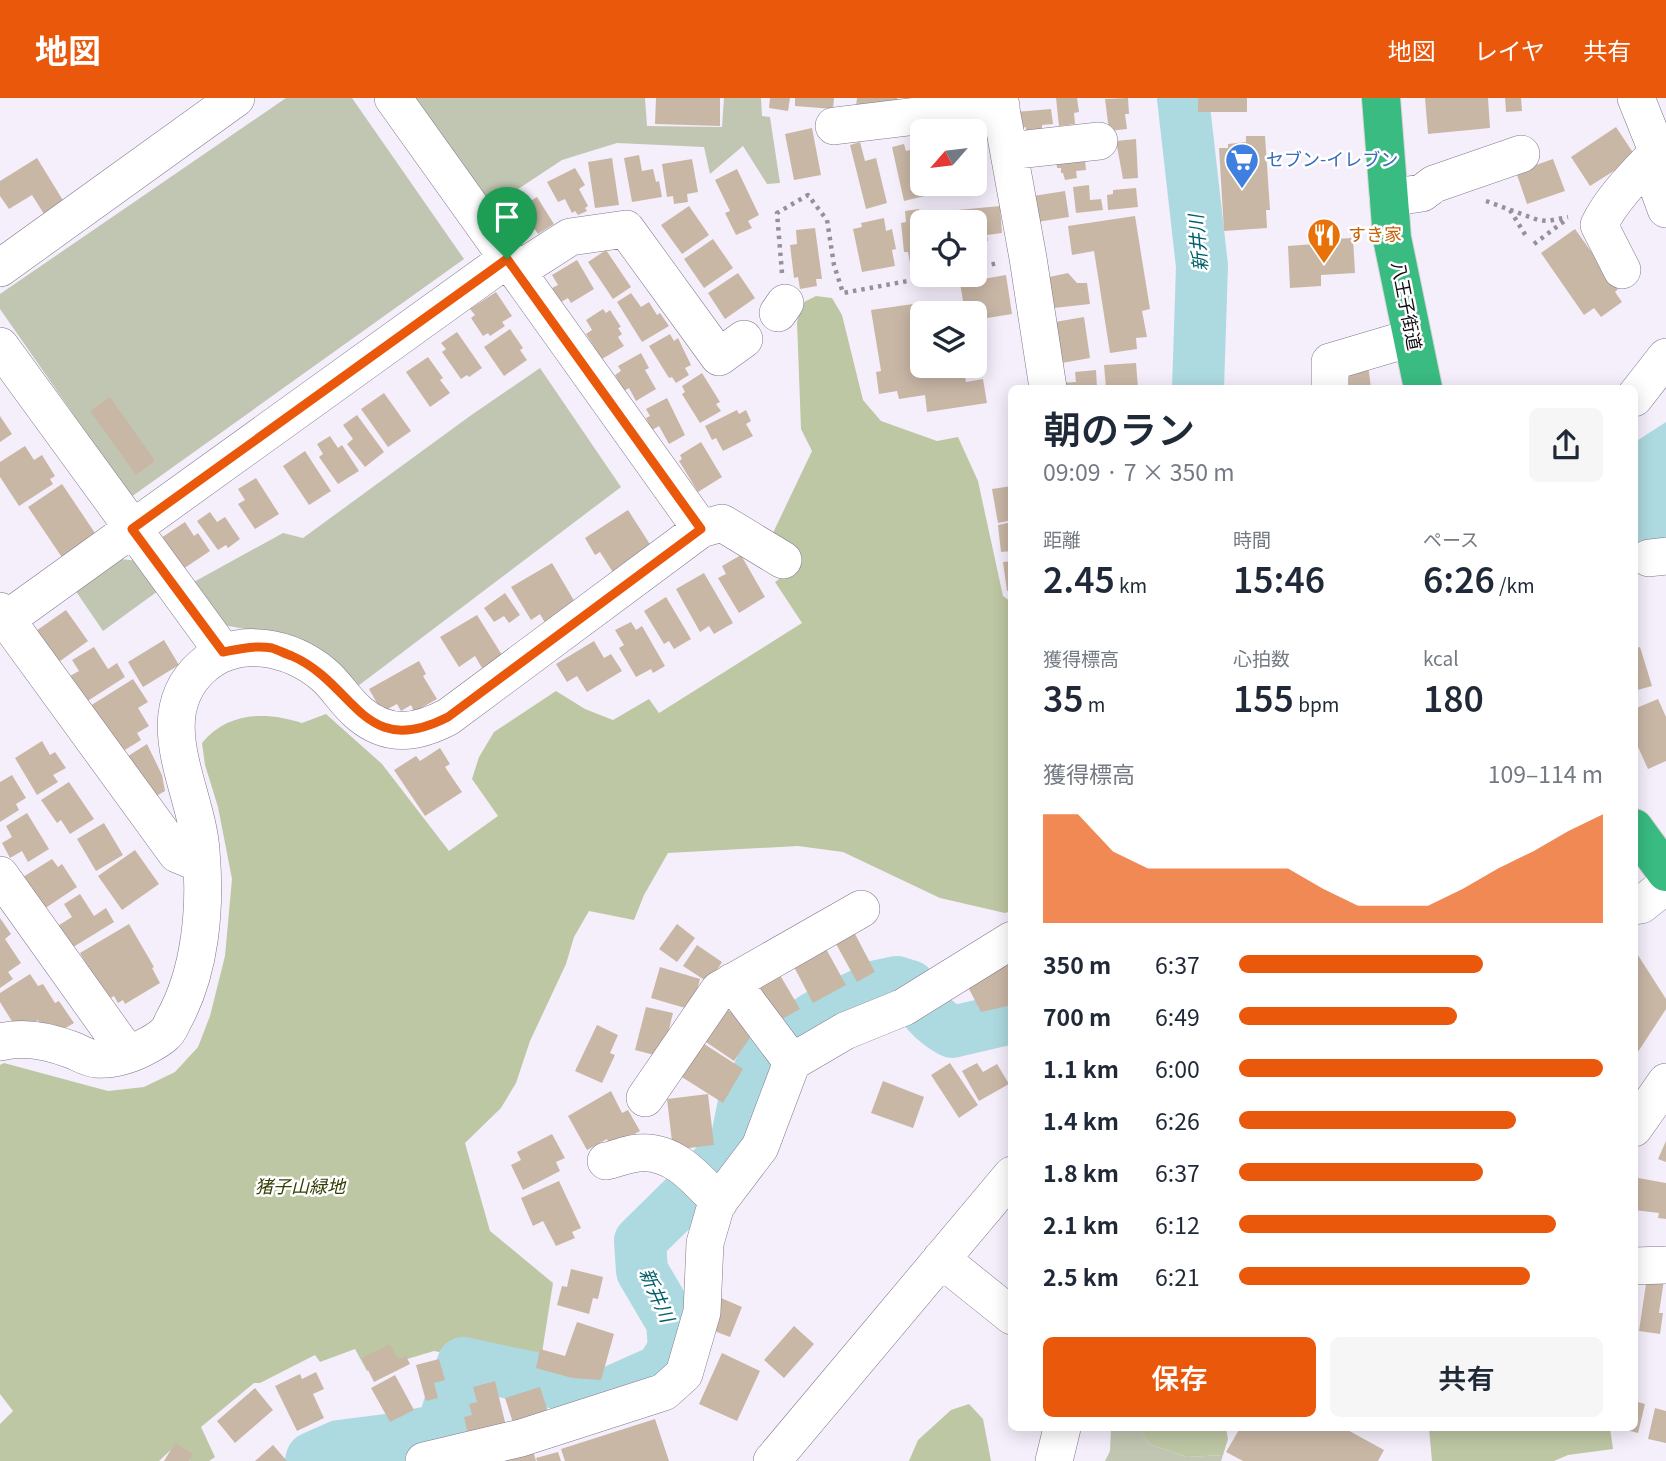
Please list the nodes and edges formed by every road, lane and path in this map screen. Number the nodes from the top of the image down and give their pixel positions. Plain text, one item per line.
1 (236, 98) edge
2 (393, 98) edge
3 (1381, 98) edge
4 (1636, 98) edge
5 (1000, 102) edge
6 (834, 126) dead end
7 (1100, 141) dead end
8 (1009, 151) junction
9 (1521, 154) dead end
10 (1659, 163) edge
11 (1480, 197) dead end
12 (1388, 198) junction
13 (1509, 209) junction
14 (1666, 209) edge
15 (1526, 236) dead end
16 (1534, 244) dead end
17 (1003, 262) edge
18 (512, 265) junction
19 (0, 268) edge
20 (1622, 270) dead end
21 (910, 281) edge
22 (782, 299) dead end
23 (1411, 338) junction
24 (0, 346) edge
25 (731, 348) dead end
26 (1666, 357) edge
27 (1047, 385) edge
28 (1330, 385) edge
29 (1422, 385) edge
30 (1657, 397) edge
31 (1638, 418) edge
32 (132, 529) junction
33 (701, 529) junction
34 (783, 561) dead end
35 (2, 618) edge
36 (223, 652) junction
37 (1638, 834) edge
38 (201, 864) junction
39 (1666, 872) edge
40 (0, 875) edge
41 (1666, 885) edge
42 (1638, 906) edge
43 (861, 909) dead end
44 (1008, 942) edge
45 (732, 982) junction
46 (0, 1042) edge
47 (127, 1053) junction
48 (792, 1062) junction
49 (1666, 1082) edge
50 (645, 1098) dead end
51 (1638, 1122) edge
52 (606, 1161) dead end
53 (1008, 1180) edge
54 (719, 1202) junction
55 (941, 1259) junction
56 (1666, 1265) edge
57 (1638, 1266) edge
58 (1008, 1314) edge
59 (1061, 1431) edge
60 (424, 1461) edge
61 (772, 1461) edge
62 (1054, 1461) edge

1 - 19 street
2 - 18 street
3 - 12 highway, 八王子街道
4 - 10 street
5 - 6 street
5 - 8 street
7 - 8 street
8 - 17 street
9 - 12 street
10 - 14 street
10 - 20 street
11 - 13 path
12 - 23 highway, 八王子街道
13 - 15 path
13 - 16 path
17 - 27 street
18 - 25 street
18 - 32 street
18 - 33 street
21 - 22 path
23 - 28 street
23 - 29 highway, 八王子街道
24 - 32 street
26 - 30 street
30 - 31 street
32 - 35 street
32 - 36 street
33 - 34 street
33 - 36 street
35 - 38 street
36 - 38 street
37 - 39 highway
38 - 47 street
40 - 47 street
41 - 42 street
43 - 45 street
44 - 48 street
45 - 48 street
45 - 50 street
46 - 47 street
48 - 54 street
49 - 51 street
52 - 54 street
53 - 55 street
54 - 60 street
55 - 58 street
55 - 61 street
56 - 57 street
59 - 62 street

